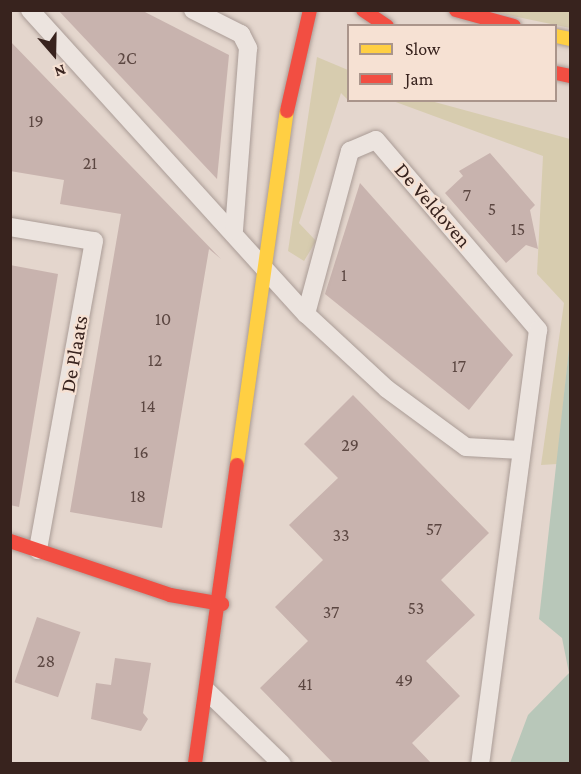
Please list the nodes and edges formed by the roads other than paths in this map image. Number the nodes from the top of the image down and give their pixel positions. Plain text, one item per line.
1 (30, 10) edge
2 (193, 10) edge
3 (310, 10) edge
4 (363, 10) edge
5 (456, 10) edge
6 (384, 24) edge
7 (507, 24) edge
8 (10, 226) edge
9 (234, 230) junction
10 (266, 268) junction
11 (306, 314) junction
12 (521, 450) junction
13 (10, 540) edge
14 (38, 550) junction
15 (222, 604) junction
16 (208, 692) junction
17 (195, 763) edge
18 (282, 764) edge
19 (480, 764) edge

1 - 9 lane
2 - 9 lane
3 - 10 street
4 - 6 street
5 - 7 street
8 - 14 lane, De Plaats
9 - 10 lane
10 - 11 lane
10 - 15 street
11 - 12 lane
11 - 12 lane, De Veldoven
12 - 19 lane, De Veldoven
13 - 14 street
14 - 15 street
15 - 16 street
16 - 17 street
16 - 18 lane

